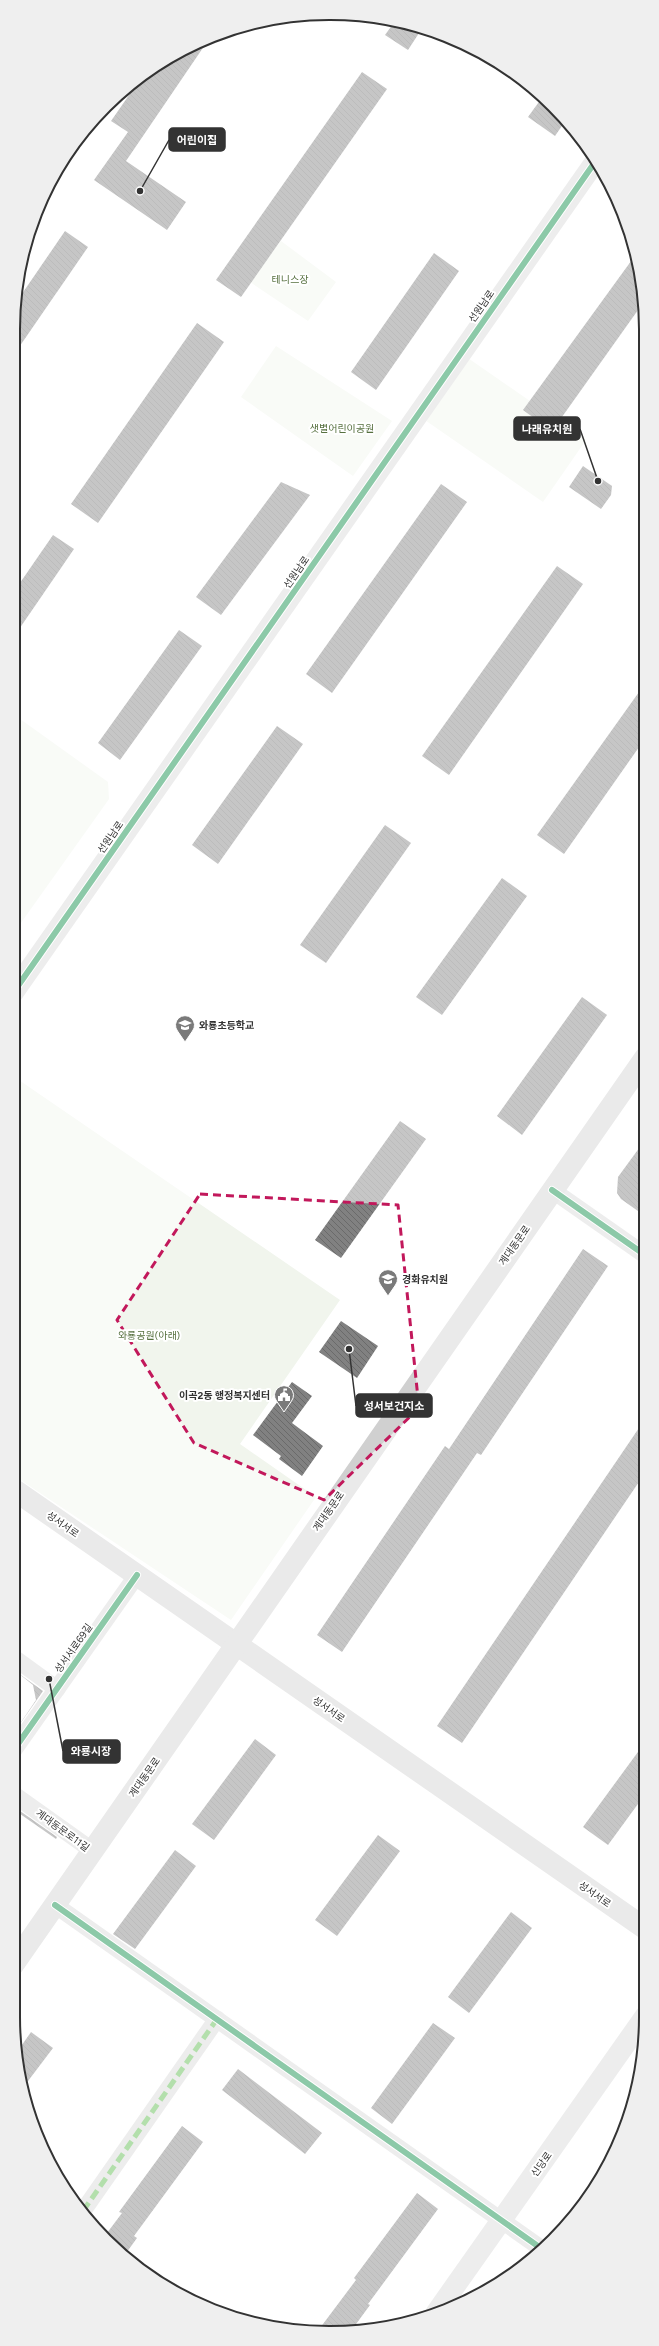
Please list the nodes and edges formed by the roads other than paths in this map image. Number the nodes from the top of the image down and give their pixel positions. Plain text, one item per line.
1 (592, 166) edge
2 (20, 983) edge
3 (639, 1065) edge
4 (552, 1190) junction
5 (639, 1251) edge
6 (20, 1494) edge
7 (137, 1575) junction
8 (236, 1644) junction
9 (20, 1662) edge
10 (57, 1689) junction
11 (20, 1741) edge
12 (20, 1799) edge
13 (93, 1851) junction
14 (55, 1905) junction
15 (639, 1924) edge
16 (20, 1955) edge
17 (217, 2019) junction
18 (639, 2026) edge
19 (86, 2207) edge
20 (502, 2220) junction
21 (537, 2246) edge
22 (442, 2305) edge

1 - 2 street, 선원남로
3 - 4 main road, 계대동문로
4 - 5 street
4 - 8 main road, 계대동문로
6 - 7 main road, 성서서로
7 - 8 main road, 성서서로
7 - 10 street, 성서서로69길
8 - 13 main road, 계대동문로
8 - 15 main road, 성서서로
9 - 10 street
10 - 11 street, 성서서로69길
12 - 13 street, 계대동문로11길
13 - 14 main road, 계대동문로
14 - 16 main road, 계대동문로
14 - 17 street
17 - 19 street
17 - 20 street
18 - 20 street, 신당로
20 - 21 street
20 - 22 street, 신당로

